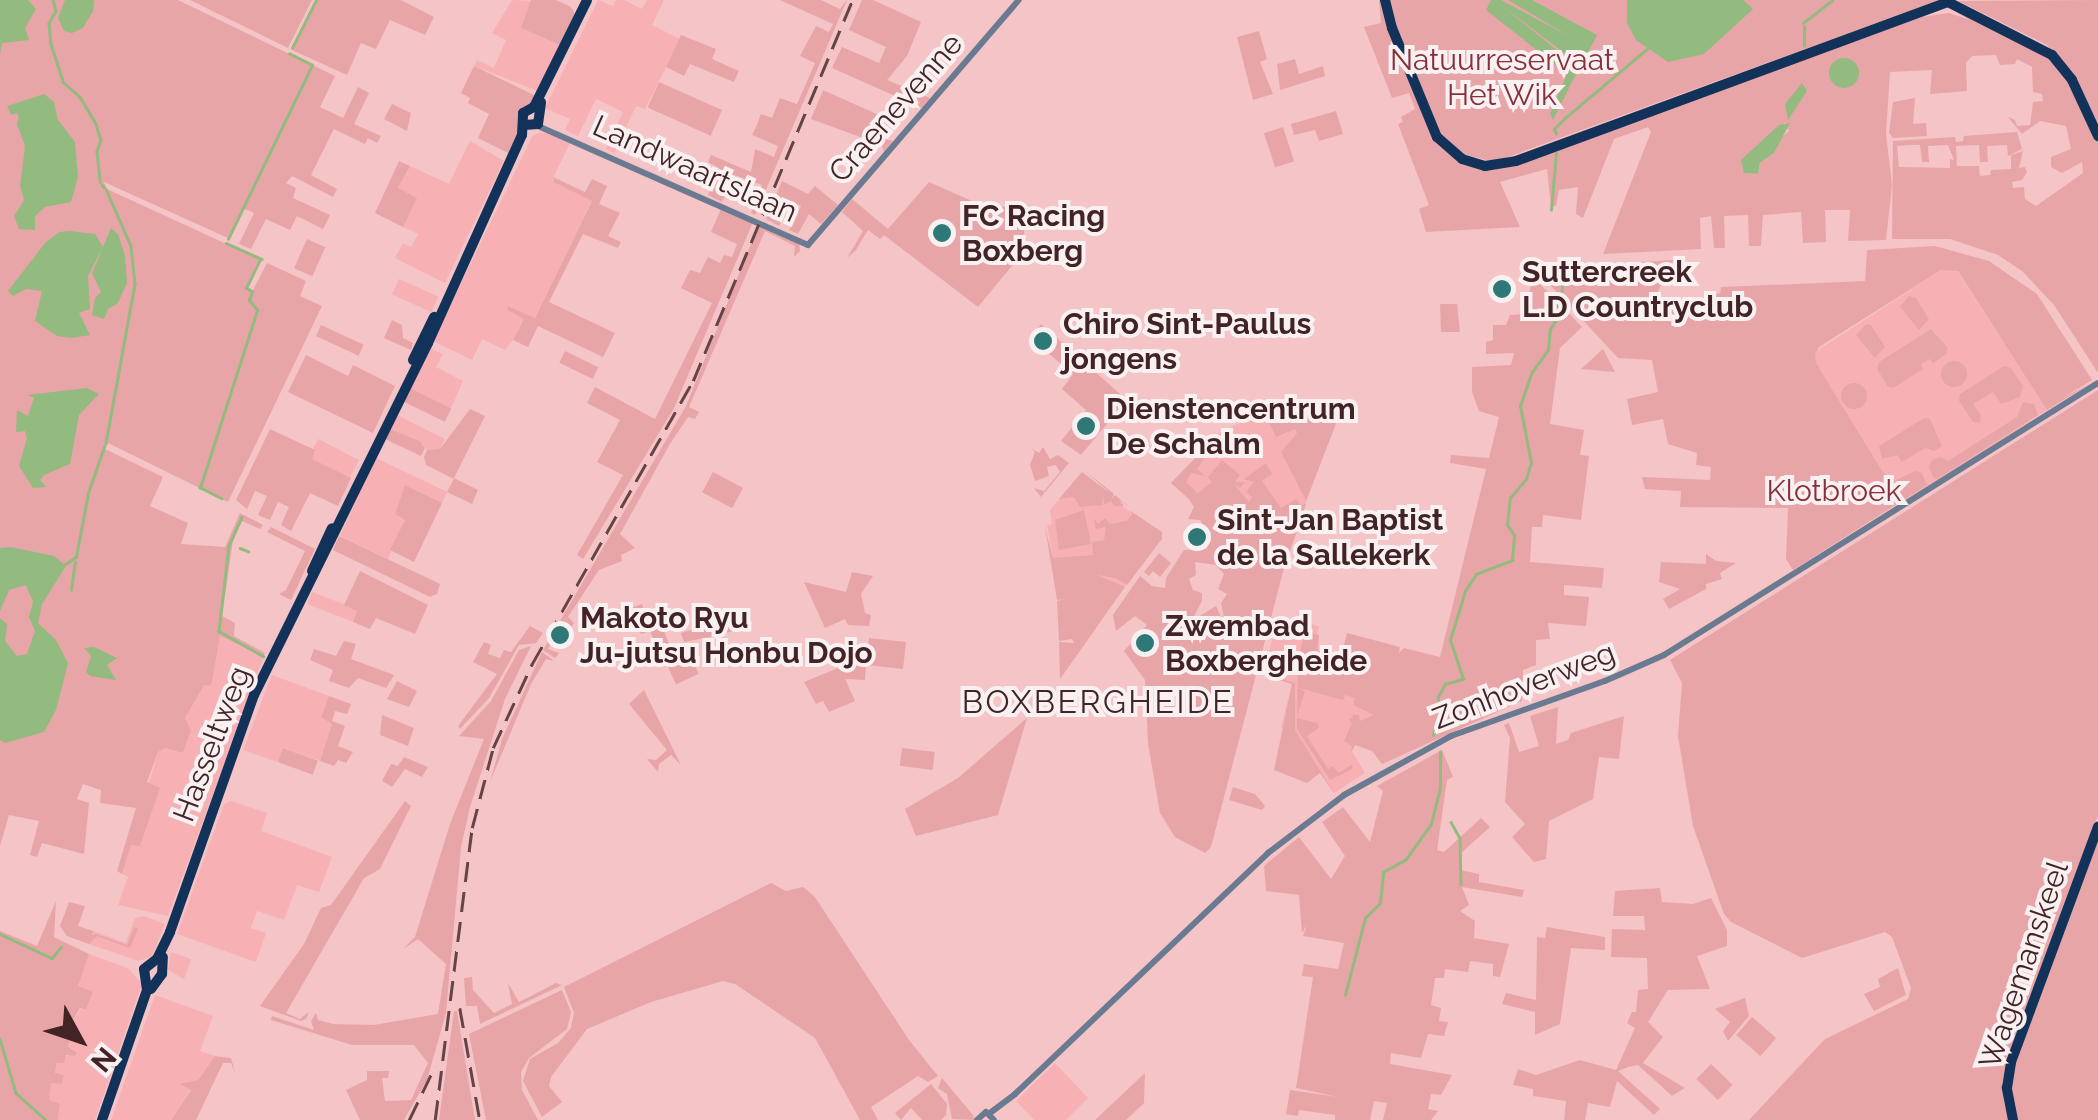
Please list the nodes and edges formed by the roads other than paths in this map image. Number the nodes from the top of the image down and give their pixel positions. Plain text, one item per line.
1 (588, 0) edge
2 (1019, 0) edge
3 (1386, 0) edge
4 (534, 120) junction
5 (2098, 136) edge
6 (808, 246) joint
7 (2098, 383) edge
8 (2098, 827) edge
9 (992, 1117) edge
10 (102, 1119) edge
11 (977, 1120) edge
12 (2013, 1120) edge

1 - 4 main road, Hasseltweg
2 - 6 street, Craenevenne
3 - 5 main road
4 - 6 street, Landwaartslaan
4 - 10 main road, Hasseltweg
7 - 9 street, Zonhoverweg
8 - 12 main road, Wagemanskeel
9 - 11 street, Zonhoverweg

